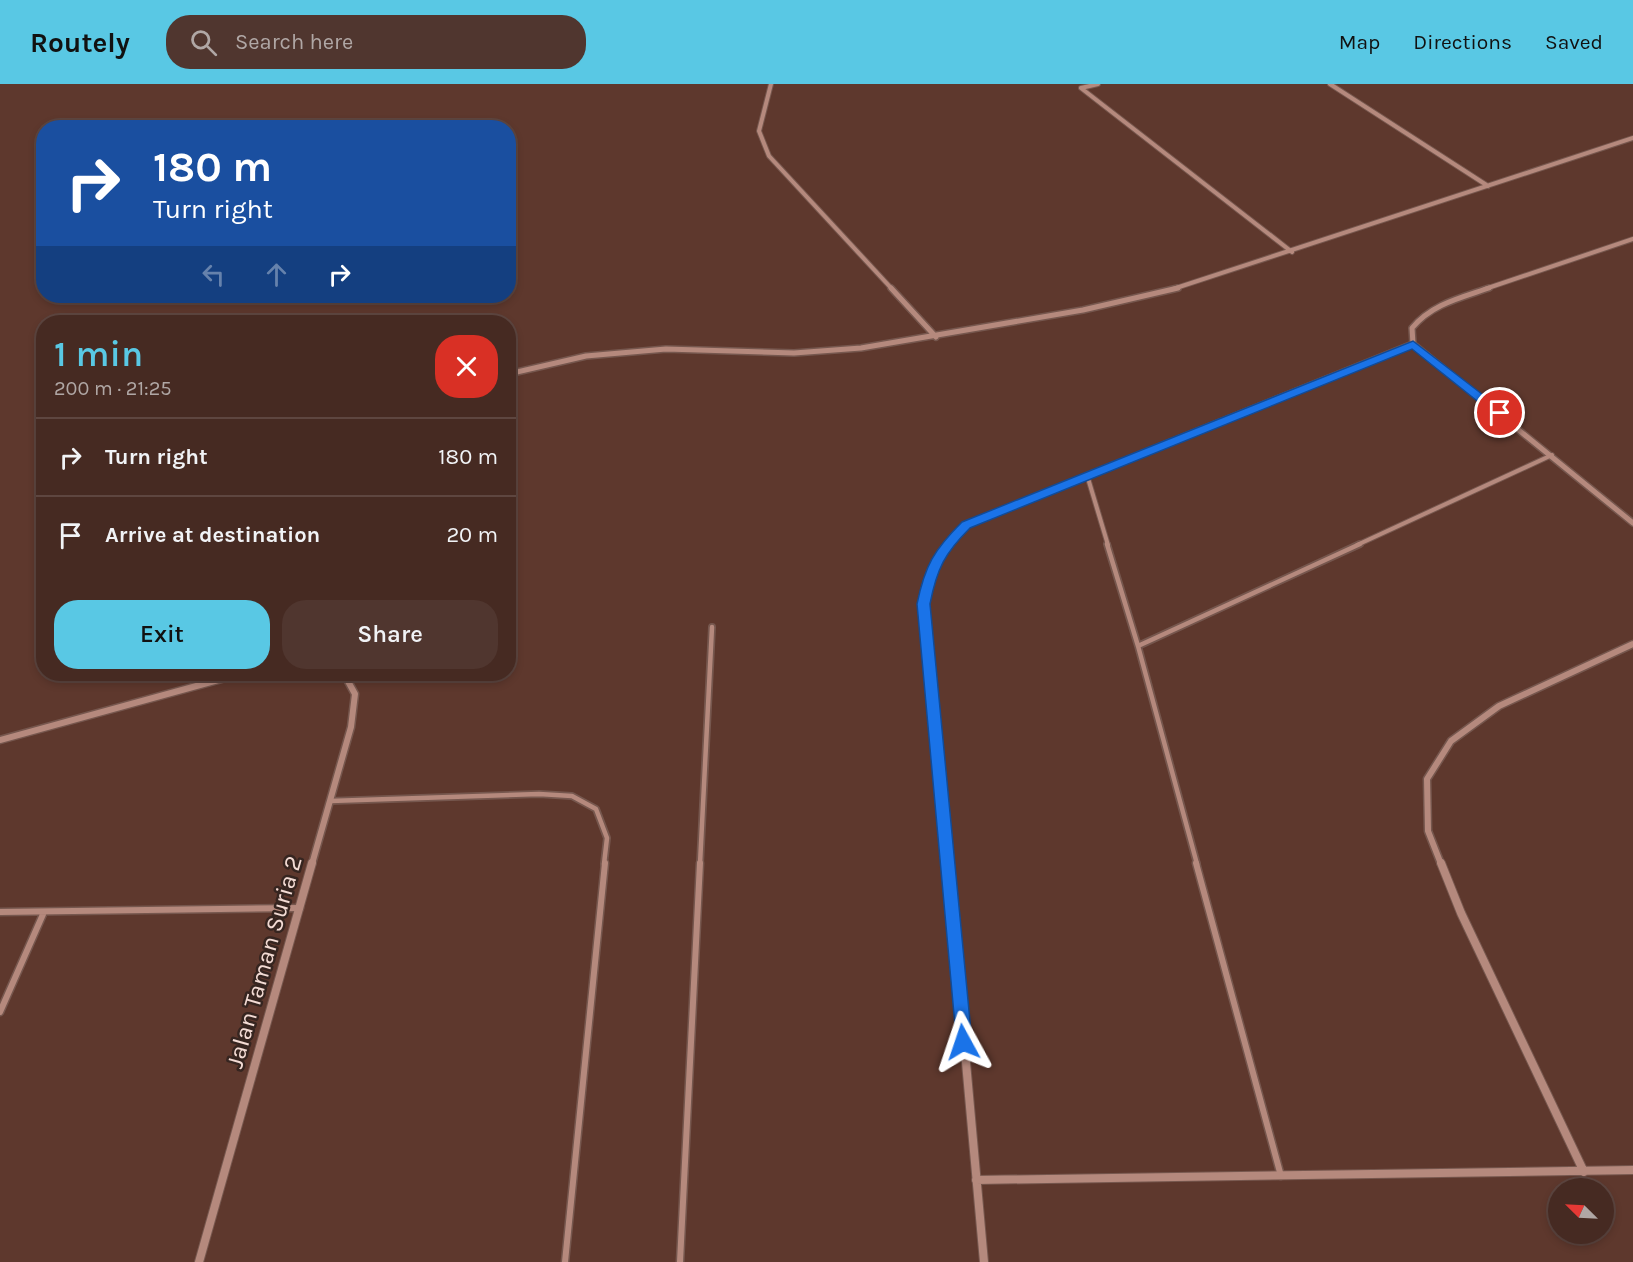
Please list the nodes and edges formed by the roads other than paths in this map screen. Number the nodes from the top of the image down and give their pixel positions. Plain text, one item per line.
1 (771, 84) edge
2 (1075, 84) edge
3 (1098, 84) edge
4 (1330, 84) edge
5 (1081, 88) junction
6 (1633, 138) edge
7 (1488, 186) junction
8 (1633, 239) edge
9 (1292, 252) junction
10 (936, 337) junction
11 (1413, 344) junction
12 (516, 372) edge
13 (1552, 455) junction
14 (1087, 475) junction
15 (1633, 523) edge
16 (712, 627) dead end
17 (1633, 644) edge
18 (1138, 646) junction
19 (215, 681) edge
20 (348, 681) edge
21 (0, 740) edge
22 (330, 801) junction
23 (300, 908) junction
24 (0, 912) edge
25 (44, 912) junction
26 (0, 1012) edge
27 (1633, 1170) edge
28 (1584, 1172) junction
29 (1281, 1176) junction
30 (976, 1180) junction
31 (199, 1262) edge
32 (566, 1262) edge
33 (680, 1262) edge
34 (984, 1262) edge

1 - 10 street
2 - 5 street
3 - 5 street
4 - 7 street
5 - 9 street
6 - 7 street
7 - 9 street
8 - 11 street
9 - 10 street
10 - 12 street
11 - 13 street
11 - 14 street
13 - 15 street
13 - 18 lane
14 - 18 lane
14 - 30 street
16 - 33 lane
17 - 28 street
18 - 29 lane
19 - 21 street
20 - 22 street, Jalan Taman Suria 2
22 - 23 street, Jalan Taman Suria 2
22 - 32 lane
23 - 25 lane
23 - 31 street, Jalan Taman Suria 2
24 - 25 lane
25 - 26 lane
27 - 28 street
28 - 29 street
29 - 30 street
30 - 34 street

